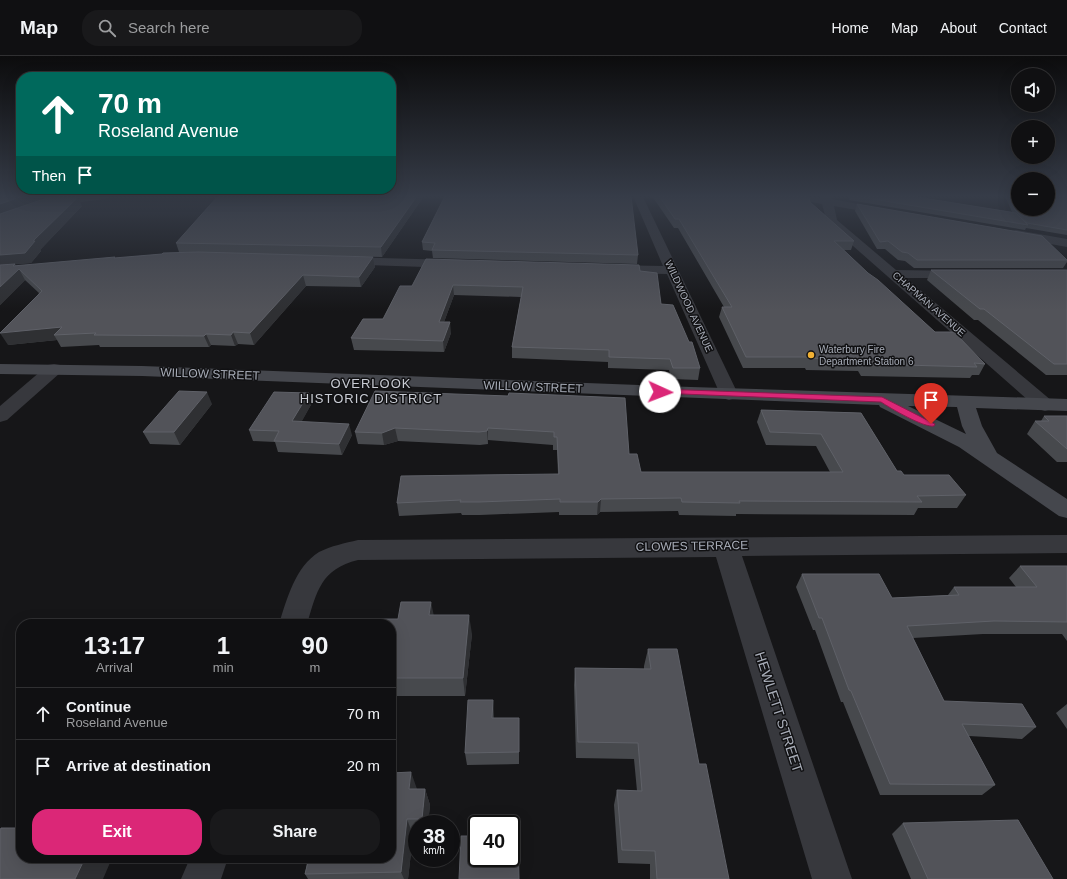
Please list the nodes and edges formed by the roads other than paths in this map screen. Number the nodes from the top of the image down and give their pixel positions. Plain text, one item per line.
1 (656, 234) edge
2 (847, 234) edge
3 (1019, 234) edge
4 (1067, 243) edge
5 (334, 261) edge
6 (469, 264) edge
7 (594, 268) edge
8 (672, 270) junction
9 (894, 274) junction
10 (972, 274) edge
11 (0, 369) edge
12 (54, 369) junction
13 (729, 394) junction
14 (882, 400) junction
15 (966, 402) junction
16 (1045, 405) junction
17 (1067, 406) edge
18 (0, 416) edge
19 (988, 456) junction
20 (1067, 510) edge
21 (1067, 544) edge
22 (726, 546) junction
23 (295, 619) edge
24 (207, 863) edge
25 (201, 879) edge
26 (832, 879) edge

1 - 8 street, WILDWOOD AVENUE
2 - 9 street, CHAPMAN AVENUE
3 - 4 street
5 - 6 street
7 - 8 street
8 - 13 street, WILDWOOD AVENUE
9 - 10 street
9 - 16 street, CHAPMAN AVENUE
11 - 12 street, WILLOW STREET
12 - 13 street, WILLOW STREET
12 - 18 street
13 - 14 street, WILLOW STREET
14 - 15 street, WILLOW STREET
14 - 19 street
15 - 16 street, WILLOW STREET
15 - 19 street
16 - 17 street, WILLOW STREET
19 - 20 street
21 - 22 street, CLOWES TERRACE
22 - 23 street, CLOWES TERRACE
22 - 26 street, HEWLETT STREET
24 - 25 street

